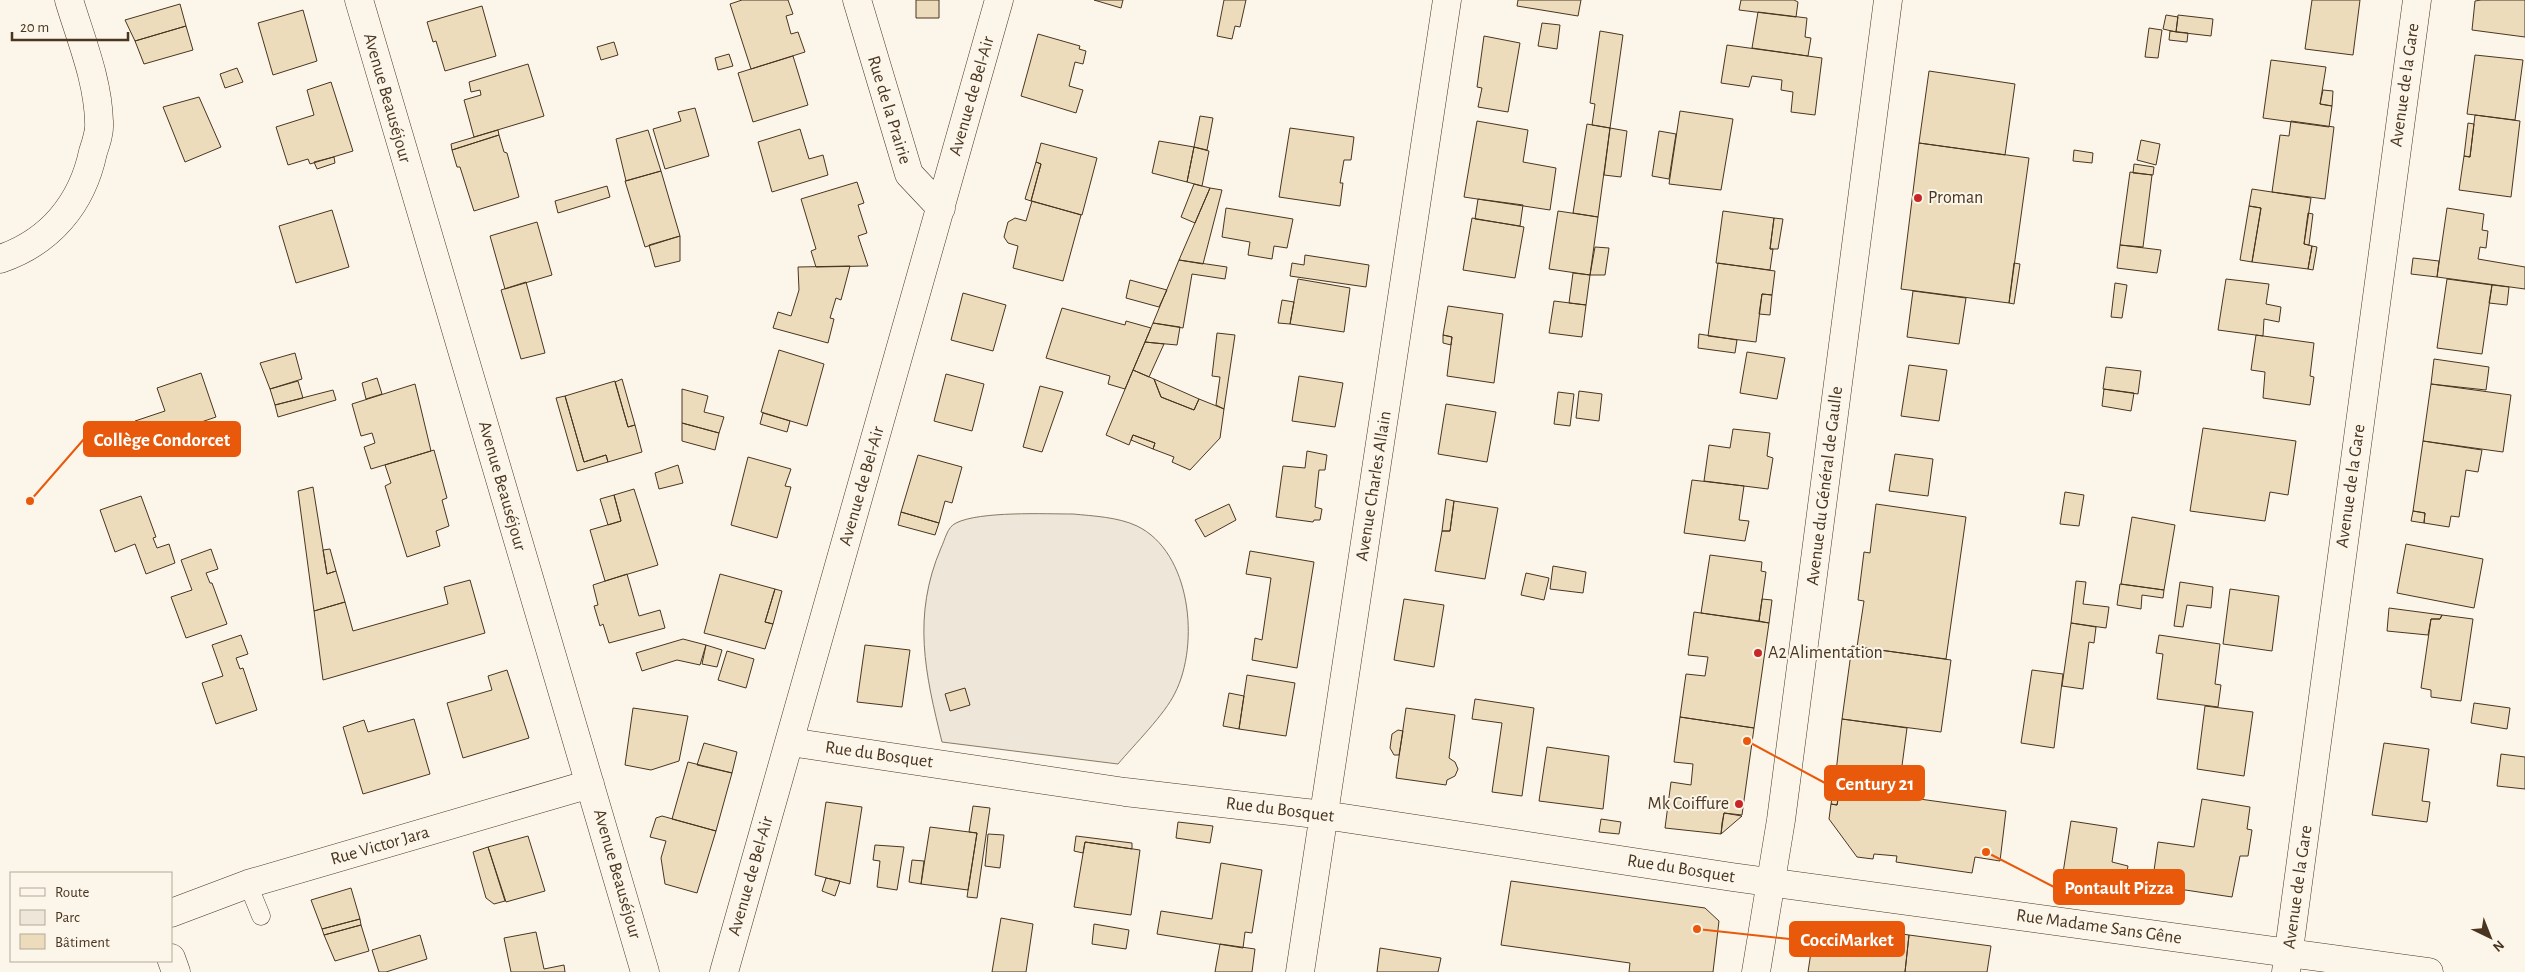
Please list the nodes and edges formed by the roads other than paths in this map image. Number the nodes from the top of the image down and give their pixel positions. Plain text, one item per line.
1 (69, 0) edge
2 (358, 0) edge
3 (857, 0) edge
4 (1000, 0) edge
5 (1448, 0) edge
6 (1888, 0) edge
7 (2417, 0) edge
8 (941, 208) junction
9 (0, 259) edge
10 (790, 742) junction
11 (590, 784) junction
12 (1324, 815) junction
13 (1770, 881) junction
14 (248, 884) junction
15 (172, 914) edge
16 (261, 916) dead end
17 (2287, 962) edge
18 (645, 972) edge
19 (724, 972) edge
20 (1300, 972) edge
21 (1756, 972) edge
22 (2429, 972) edge

1 - 9 street
2 - 11 street, Avenue Beauséjour
3 - 8 street, Rue de la Prairie
4 - 8 street, Avenue de Bel-Air
5 - 12 street, Avenue Charles Allain
6 - 13 street, Avenue du Général de Gaulle
7 - 17 street, Avenue de la Gare
8 - 10 street, Avenue de Bel-Air
10 - 12 street, Rue du Bosquet
10 - 19 street, Avenue de Bel-Air
11 - 14 street, Rue Victor Jara
11 - 18 street, Avenue Beauséjour
12 - 13 street, Rue du Bosquet
12 - 20 street, Avenue Charles Allain
13 - 17 street, Rue Madame Sans Gêne
13 - 21 street, Avenue du Général de Gaulle
14 - 15 street, Rue Victor Jara
14 - 16 lane
17 - 22 street, Rue Madame Sans Gêne

